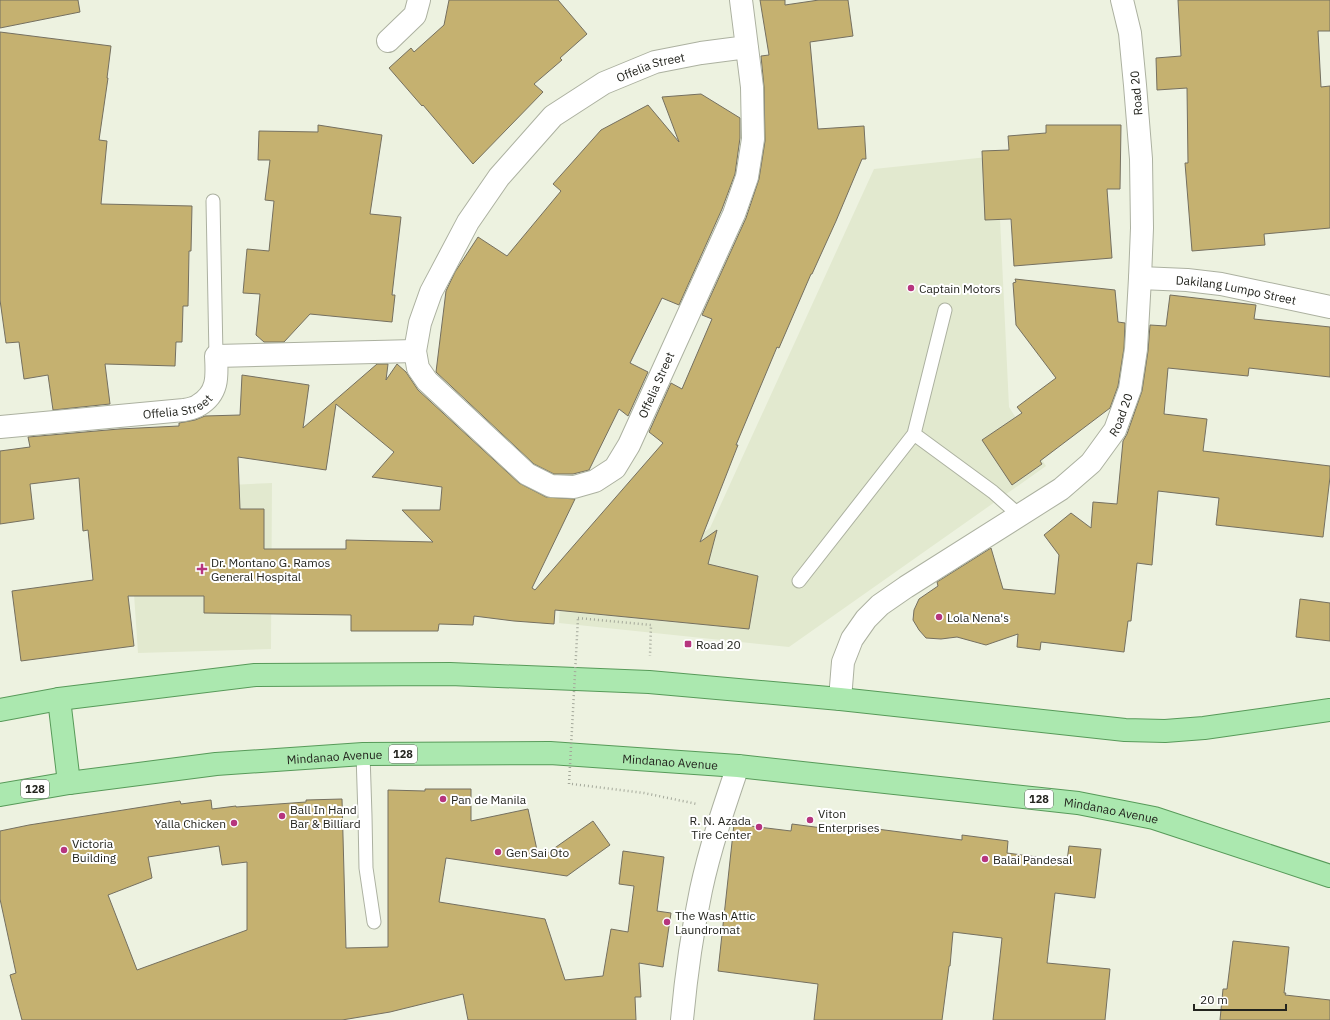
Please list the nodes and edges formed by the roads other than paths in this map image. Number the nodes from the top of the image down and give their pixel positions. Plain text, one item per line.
1 (419, 0) edge
2 (741, 0) edge
3 (1122, 0) edge
4 (388, 40) dead end
5 (747, 47) junction
6 (213, 201) dead end
7 (1140, 278) junction
8 (1330, 307) edge
9 (945, 310) dead end
10 (415, 351) junction
11 (216, 356) junction
12 (0, 427) edge
13 (914, 434) junction
14 (1019, 515) junction
15 (799, 580) dead end
16 (59, 699) junction
17 (840, 699) junction
18 (0, 710) edge
19 (1330, 710) edge
20 (363, 754) junction
21 (738, 766) junction
22 (69, 783) junction
23 (0, 795) edge
24 (1330, 876) edge
25 (374, 922) dead end
26 (682, 1020) edge

1 - 4 street
2 - 5 street, Offelia Street
3 - 7 street, Road 20
5 - 10 street, Offelia Street
5 - 10 street, Offelia Street
6 - 11 lane
7 - 8 street, Dakilang Lumpo Street
7 - 14 street, Road 20
9 - 13 lane
10 - 11 street
11 - 12 street, Offelia Street
13 - 14 lane
13 - 15 lane
14 - 17 street, Road 20
16 - 17 main road
16 - 18 main road
16 - 22 main road
17 - 19 main road
20 - 21 main road, Mindanao Avenue / 128
20 - 22 main road, Mindanao Avenue / 128
20 - 25 lane
21 - 24 main road, Mindanao Avenue / 128
21 - 26 street
22 - 23 main road, Mindanao Avenue / 128

